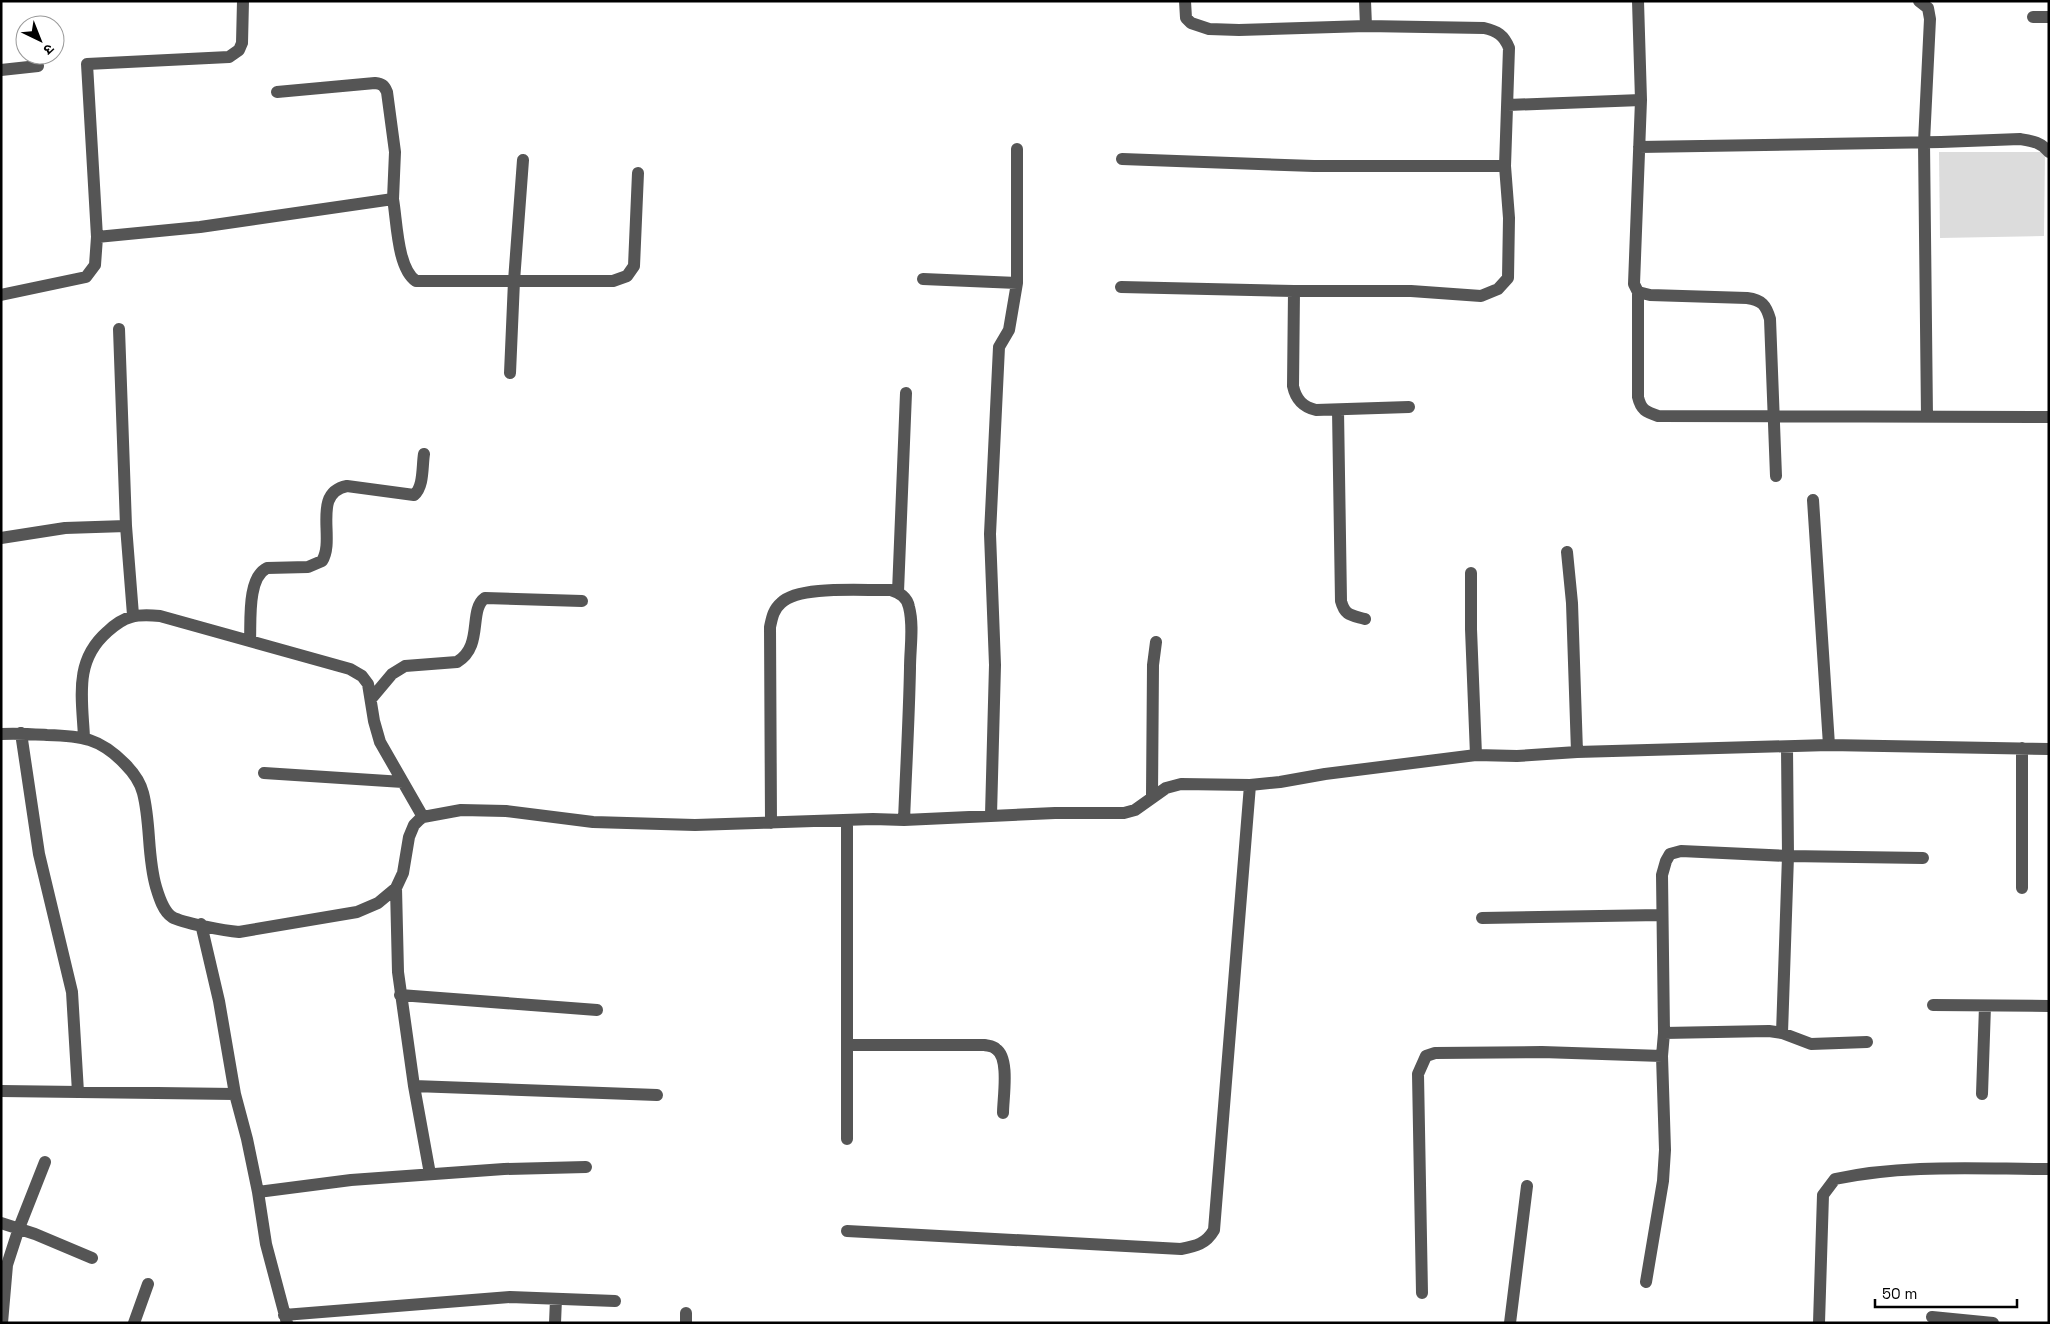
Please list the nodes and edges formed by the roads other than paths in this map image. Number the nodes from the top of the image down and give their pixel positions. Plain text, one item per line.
1 (242, 1) edge
2 (1184, 1) edge
3 (1364, 1) edge
4 (1638, 1) edge
5 (1918, 1) edge
6 (2033, 17) dead end
7 (2049, 17) edge
8 (1366, 26) junction
9 (38, 66) dead end
10 (1, 70) edge
11 (277, 92) dead end
12 (1641, 100) junction
13 (1508, 105) junction
14 (1924, 142) junction
15 (1639, 147) junction
16 (1017, 149) dead end
17 (2049, 152) edge
18 (1122, 159) dead end
19 (523, 160) dead end
20 (1505, 166) junction
21 (638, 173) dead end
22 (393, 200) junction
23 (97, 236) junction
24 (923, 279) dead end
25 (514, 281) junction
26 (1017, 283) junction
27 (1120, 286) dead end
28 (1294, 291) junction
29 (1638, 292) junction
30 (1, 295) edge
31 (119, 330) dead end
32 (510, 373) dead end
33 (906, 393) dead end
34 (1409, 407) dead end
35 (1338, 410) junction
36 (1774, 416) junction
37 (1928, 417) junction
38 (2049, 417) edge
39 (424, 454) dead end
40 (1776, 476) dead end
41 (1813, 500) dead end
42 (126, 526) junction
43 (1, 538) edge
44 (1567, 552) dead end
45 (1471, 573) dead end
46 (898, 592) junction
47 (582, 601) dead end
48 (133, 616) junction
49 (1365, 619) dead end
50 (250, 641) junction
51 (1156, 642) dead end
52 (371, 699) junction
53 (22, 733) junction
54 (1, 734) edge
55 (84, 737) junction
56 (1829, 746) junction
57 (1787, 747) junction
58 (2022, 748) junction
59 (2049, 748) edge
60 (1577, 752) junction
61 (1476, 755) junction
62 (264, 773) dead end
63 (402, 782) junction
64 (1250, 785) junction
65 (1152, 796) junction
66 (992, 815) junction
67 (423, 817) junction
68 (904, 820) junction
69 (847, 821) junction
70 (771, 824) junction
71 (1788, 856) junction
72 (1923, 858) dead end
73 (396, 888) junction
74 (2022, 888) dead end
75 (1661, 915) junction
76 (1482, 918) dead end
77 (201, 924) junction
78 (400, 995) junction
79 (1933, 1005) dead end
80 (1985, 1006) junction
81 (2049, 1006) edge
82 (597, 1010) dead end
83 (1664, 1033) junction
84 (1782, 1033) junction
85 (1867, 1042) dead end
86 (848, 1045) junction
87 (1662, 1056) junction
88 (414, 1086) junction
89 (1, 1091) edge
90 (78, 1092) junction
91 (235, 1094) junction
92 (1982, 1094) dead end
93 (657, 1095) dead end
94 (1003, 1113) dead end
95 (847, 1138) dead end
96 (45, 1162) dead end
97 (586, 1167) dead end
98 (2049, 1169) edge
99 (430, 1174) junction
100 (1527, 1186) dead end
101 (258, 1192) junction
102 (1, 1223) edge
103 (19, 1228) junction
104 (847, 1231) dead end
105 (92, 1258) dead end
106 (1646, 1282) dead end
107 (148, 1284) dead end
108 (1422, 1293) dead end
109 (556, 1299) junction
110 (615, 1301) dead end
111 (1932, 1317) dead end
112 (285, 1319) edge
113 (2, 1323) edge
114 (134, 1323) edge
115 (555, 1323) edge
116 (1510, 1323) edge
117 (1819, 1323) edge
118 (1991, 1323) edge

1 - 23 street
2 - 8 street
3 - 8 street
4 - 12 street
5 - 14 street
6 - 7 street
8 - 13 street
9 - 10 street
11 - 22 street
12 - 13 street
12 - 15 street
13 - 20 street
14 - 15 street
14 - 17 street
14 - 37 street
15 - 29 street
16 - 26 street
18 - 20 street
19 - 25 street
20 - 28 street
21 - 25 street
22 - 23 street
22 - 25 street
23 - 30 street
24 - 26 street
25 - 32 street
26 - 66 street
27 - 28 street
28 - 35 street
29 - 36 street
29 - 36 street
31 - 42 street
33 - 46 street
34 - 35 street
35 - 49 street
36 - 37 street
36 - 40 street
37 - 38 street
39 - 50 street
41 - 56 street
42 - 43 street
42 - 48 street
44 - 60 street
45 - 61 street
46 - 68 street
46 - 70 street
47 - 52 street
48 - 50 street
48 - 55 street
50 - 52 street
51 - 65 street
52 - 63 street
53 - 54 street
53 - 55 street
53 - 90 street
55 - 77 street
56 - 57 street
56 - 58 street
57 - 60 street
57 - 71 street
58 - 59 street
58 - 74 street
60 - 61 street
61 - 64 street
62 - 63 street
63 - 67 street
64 - 65 street
64 - 104 street
65 - 66 street
66 - 68 street
67 - 70 street
67 - 73 street
68 - 69 street
69 - 70 street
69 - 86 street
71 - 72 street
71 - 75 street
71 - 84 street
73 - 77 street
73 - 78 street
75 - 76 street
75 - 83 street
77 - 91 street
78 - 82 street
78 - 88 street
79 - 80 street
80 - 81 street
80 - 92 street
83 - 84 street
83 - 87 street
84 - 85 street
86 - 94 street
86 - 95 street
87 - 106 street
87 - 108 street
88 - 93 street
88 - 99 street
89 - 90 street
90 - 91 street
91 - 101 street
96 - 103 street
97 - 99 street
98 - 117 street
99 - 101 street
100 - 116 street
101 - 112 street
102 - 103 street
103 - 105 street
103 - 113 street
107 - 114 street
109 - 110 street
109 - 112 street
109 - 115 street
111 - 118 street

